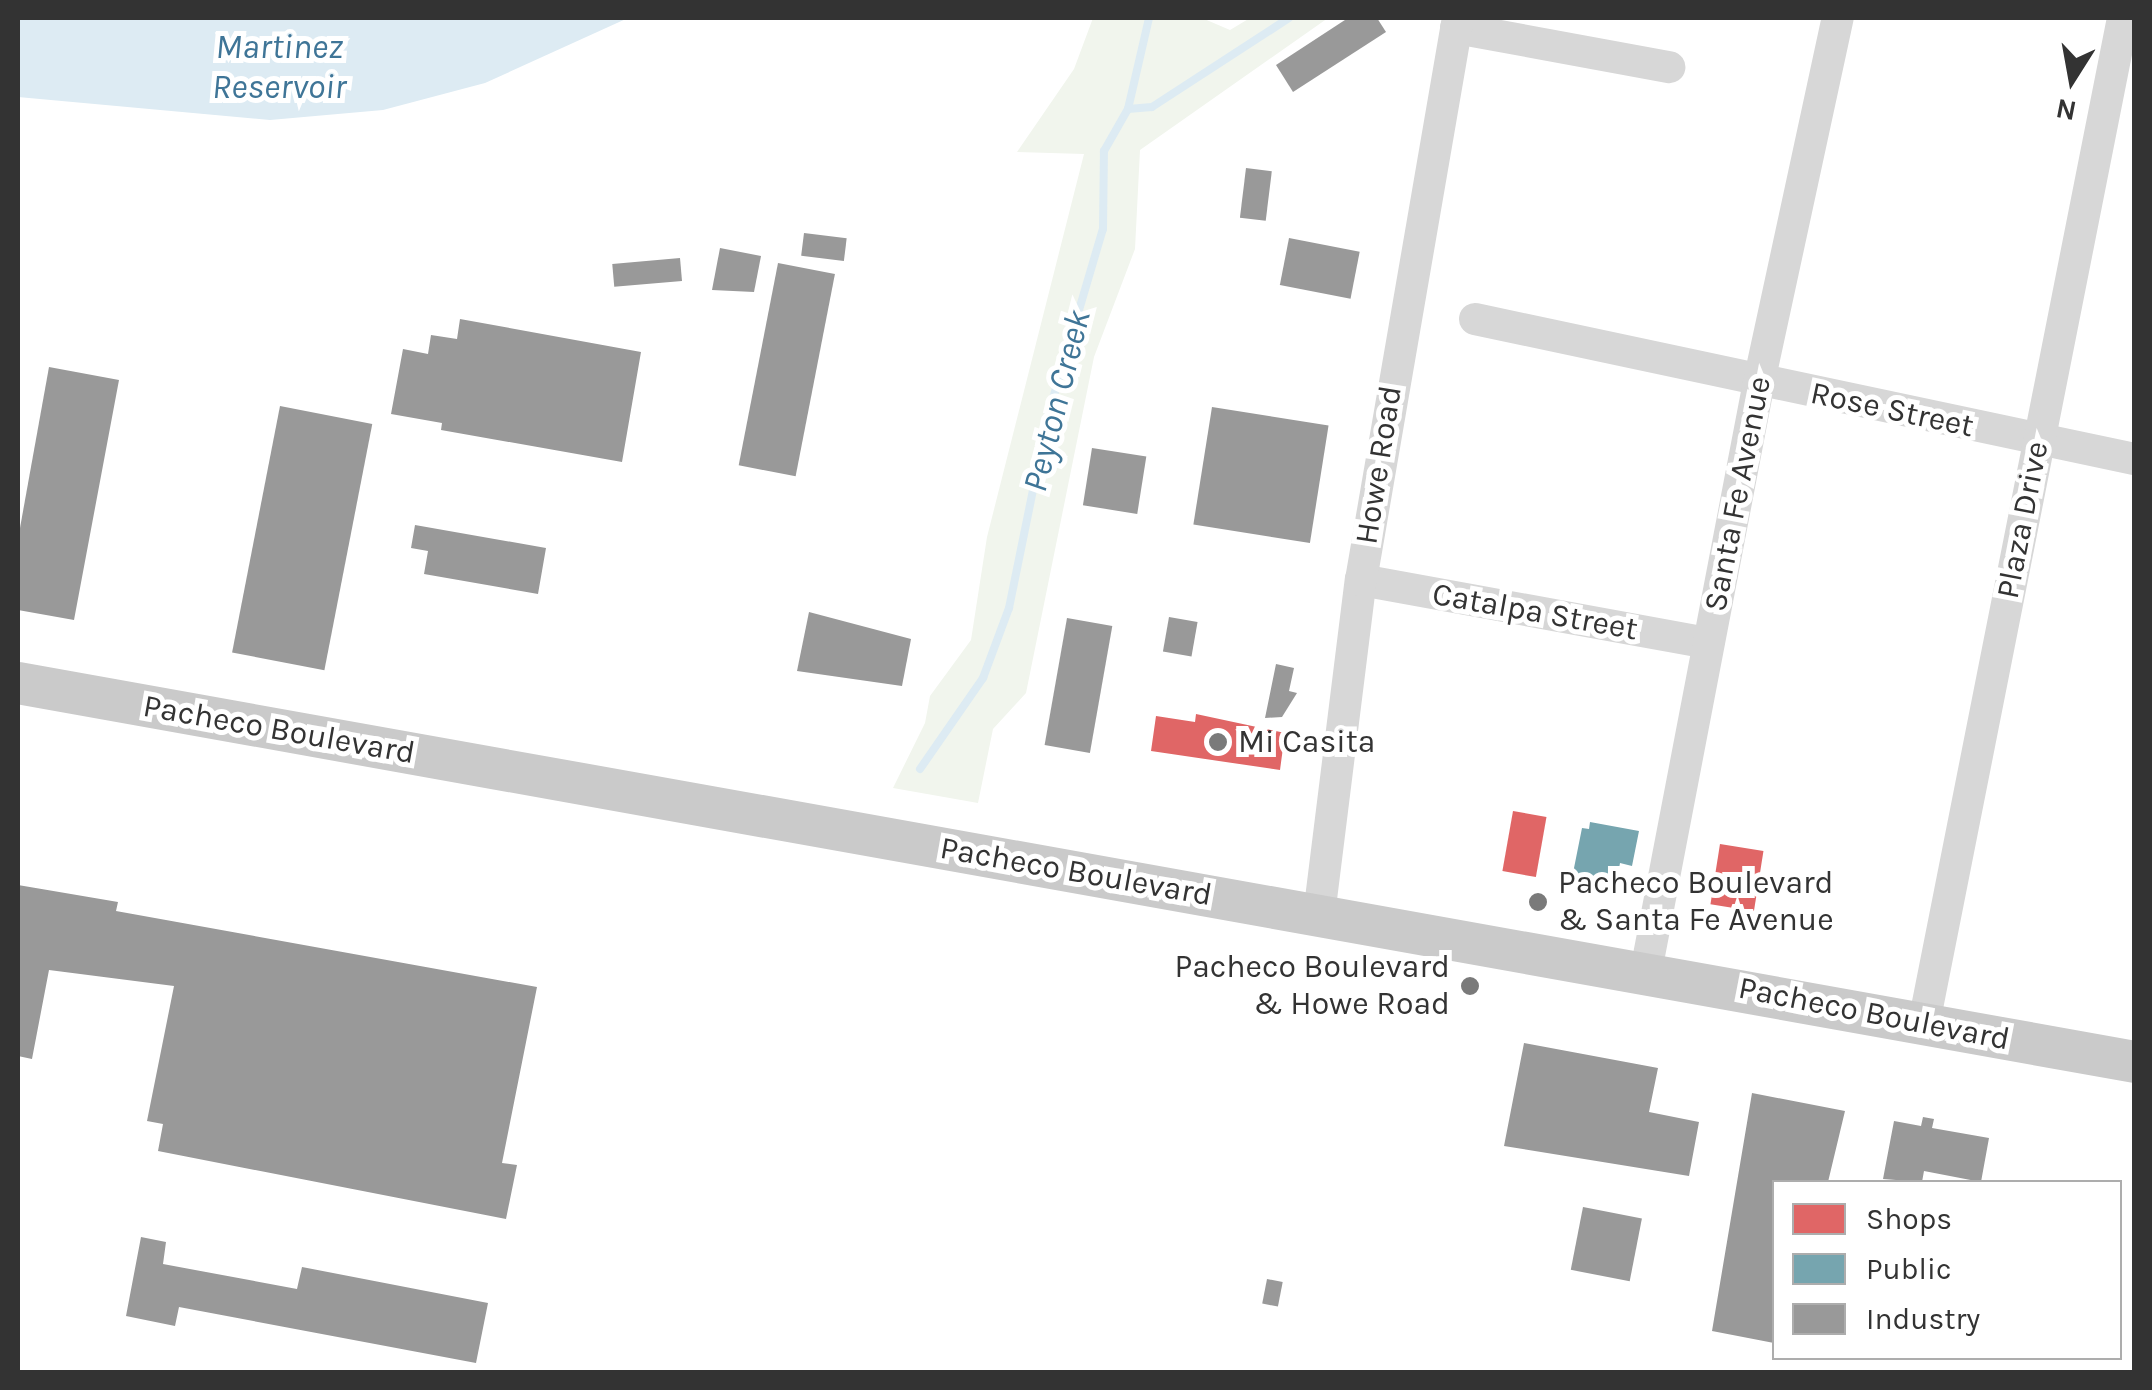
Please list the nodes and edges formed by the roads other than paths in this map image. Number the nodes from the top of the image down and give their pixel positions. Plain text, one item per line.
1 (1838, 18) edge
2 (2123, 18) edge
3 (1457, 23) edge
4 (1669, 68) dead end
5 (1475, 319) dead end
6 (1759, 382) junction
7 (2039, 440) junction
8 (2134, 459) edge
9 (1361, 580) junction
10 (1708, 643) junction
11 (18, 683) edge
12 (1319, 915) junction
13 (1646, 972) junction
14 (1924, 1023) junction
15 (2134, 1062) edge

1 - 6 street, Santa Fe Avenue
2 - 7 street, Plaza Drive
3 - 4 street
3 - 9 street, Howe Road
5 - 6 street, Rose Street
6 - 7 street, Rose Street
6 - 10 street, Santa Fe Avenue
7 - 8 street, Rose Street
7 - 14 street, Plaza Drive
9 - 10 street, Catalpa Street
9 - 12 street, Howe Road
10 - 13 street, Santa Fe Avenue
11 - 12 main road, Pacheco Boulevard
12 - 13 main road, Pacheco Boulevard
13 - 14 main road, Pacheco Boulevard
14 - 15 main road, Pacheco Boulevard

